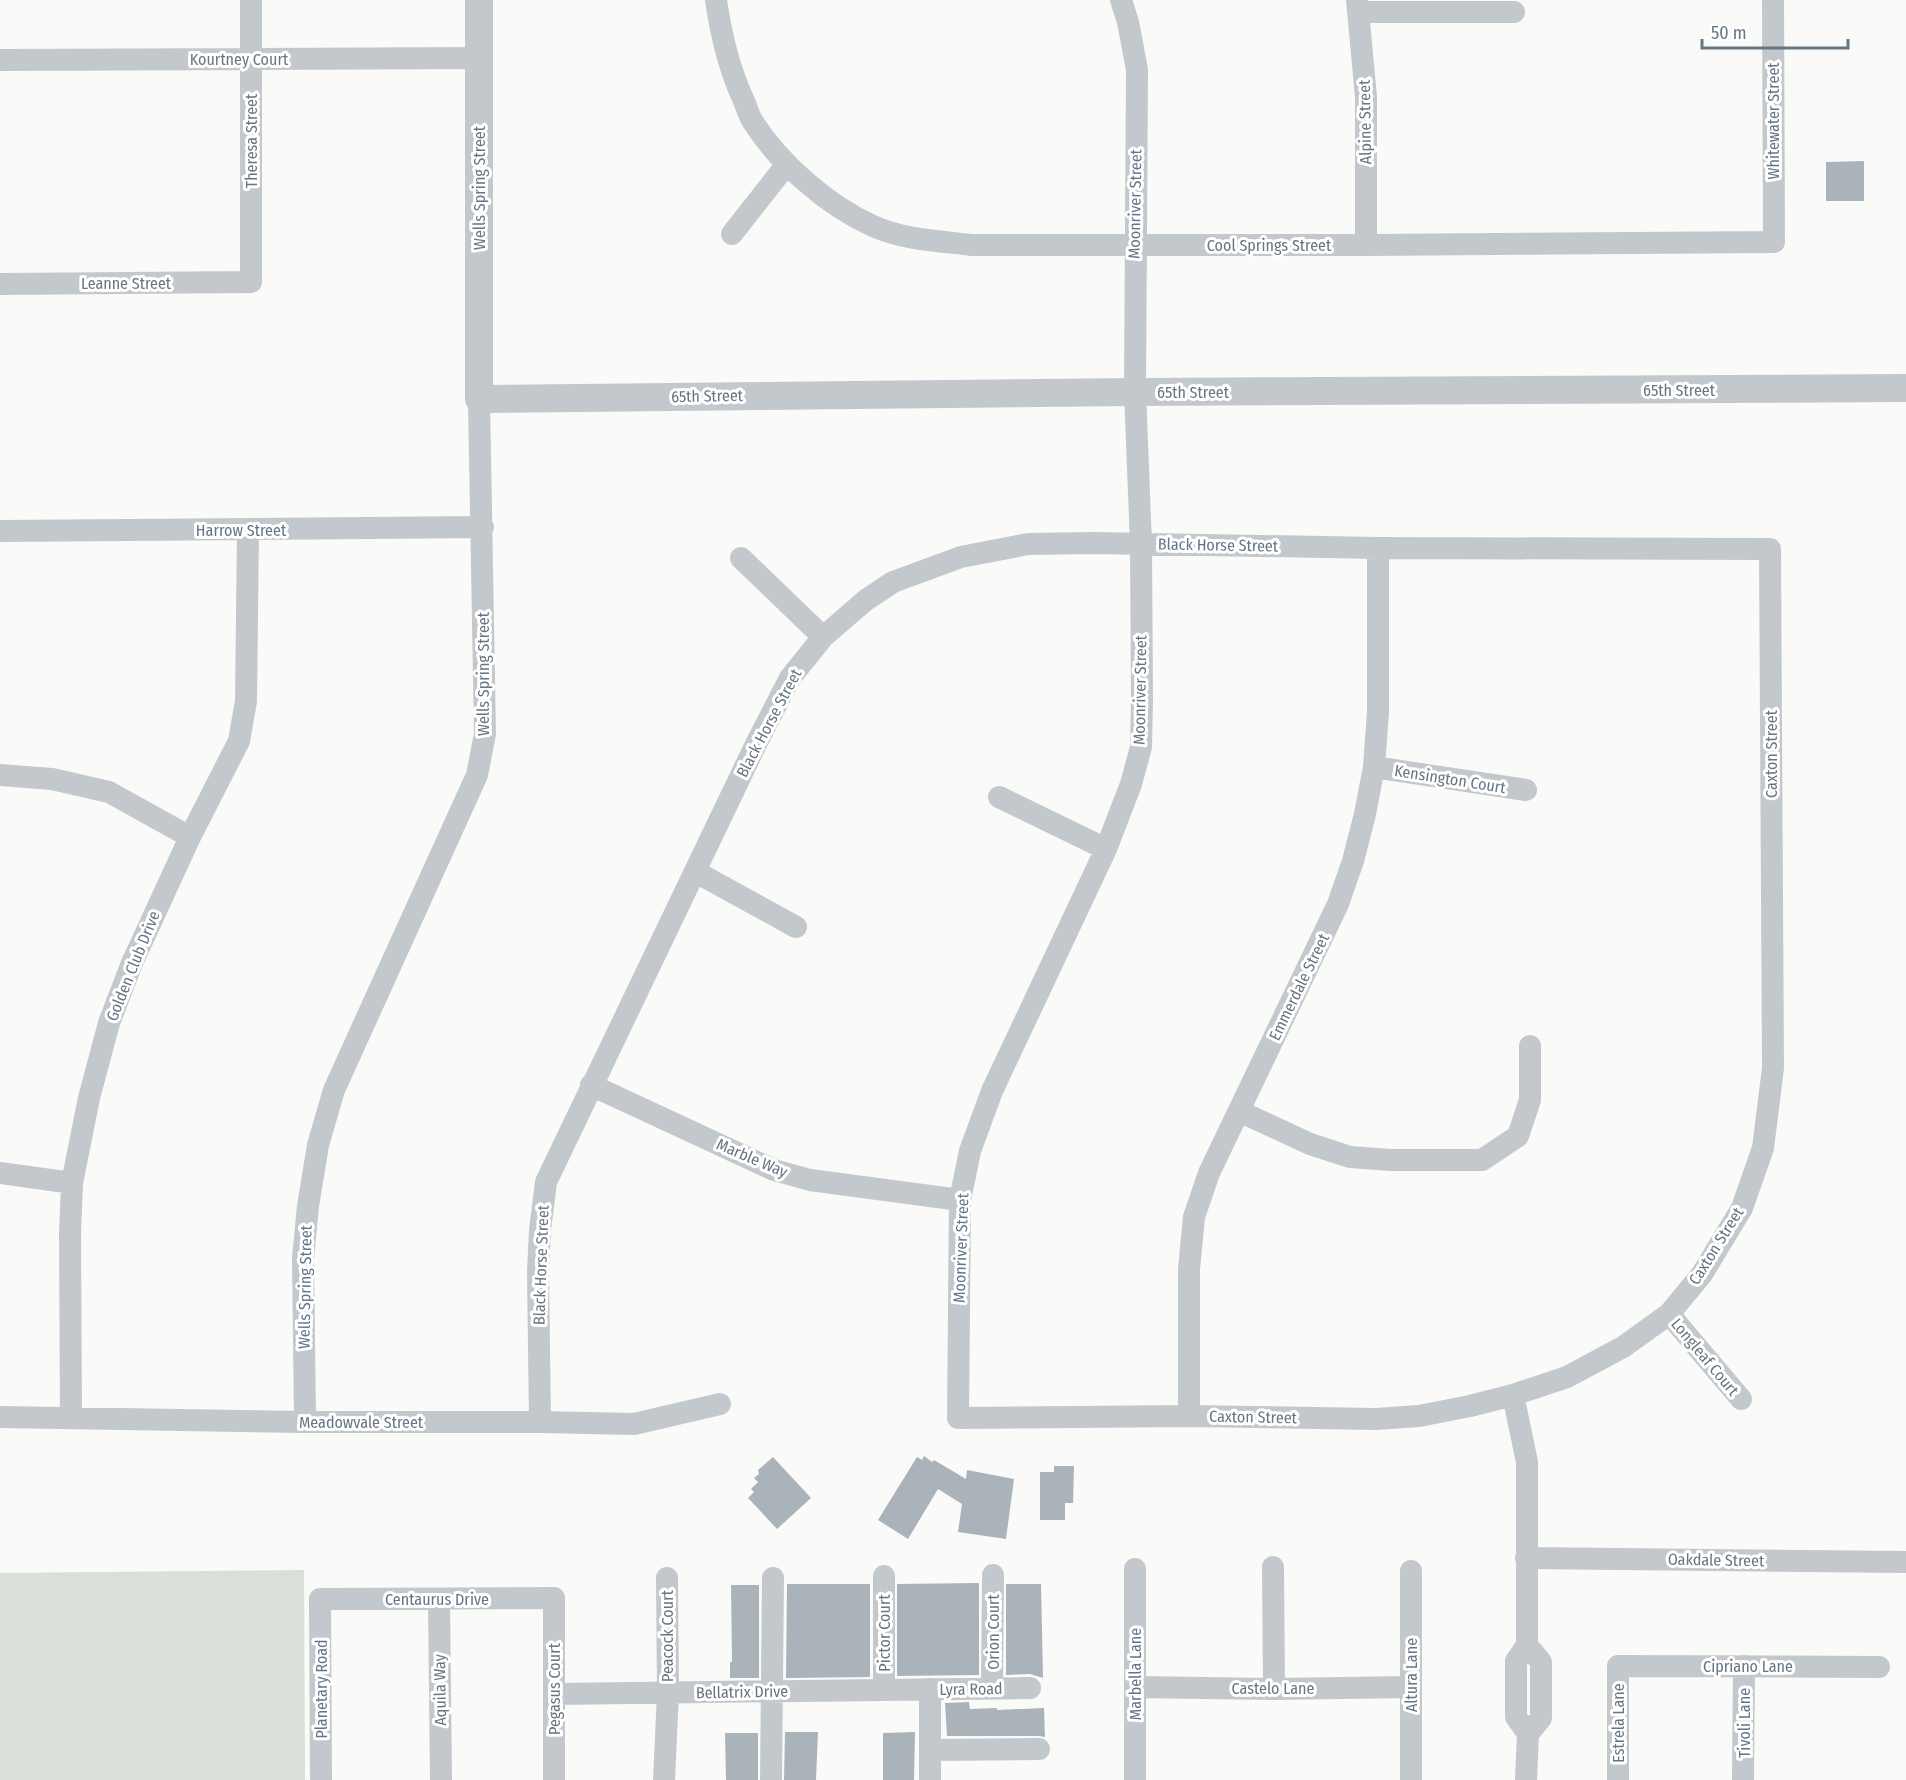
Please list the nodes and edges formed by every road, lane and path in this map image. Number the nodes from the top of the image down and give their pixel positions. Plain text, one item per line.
1 (251, 0) edge
2 (479, 0) edge
3 (716, 0) edge
4 (1121, 0) edge
5 (1773, 0) edge
6 (1358, 6) edge
7 (1514, 12) dead end
8 (479, 58) junction
9 (251, 59) junction
10 (0, 60) edge
11 (787, 164) junction
12 (732, 234) dead end
13 (1774, 242) joint
14 (1135, 245) junction
15 (1366, 245) junction
16 (251, 282) joint
17 (0, 284) edge
18 (1906, 388) edge
19 (1135, 392) junction
20 (479, 399) junction
21 (483, 527) junction
22 (248, 530) junction
23 (0, 531) edge
24 (1142, 544) junction
25 (1378, 548) junction
26 (1770, 549) joint
27 (741, 558) dead end
28 (823, 637) junction
29 (1374, 767) junction
30 (0, 775) edge
31 (1526, 790) dead end
32 (999, 797) dead end
33 (190, 837) junction
34 (1106, 849) junction
35 (696, 872) junction
36 (795, 927) dead end
37 (1530, 1046) dead end
38 (591, 1085) junction
39 (1239, 1111) junction
40 (0, 1173) edge
41 (72, 1183) junction
42 (960, 1200) junction
43 (1669, 1314) junction
44 (1513, 1395) junction
45 (1741, 1399) dead end
46 (720, 1404) dead end
47 (1189, 1416) junction
48 (0, 1417) edge
49 (71, 1418) junction
50 (958, 1418) joint
51 (305, 1422) junction
52 (540, 1422) junction
53 (1526, 1558) junction
54 (1906, 1562) edge
55 (1273, 1567) dead end
56 (1135, 1569) dead end
57 (1411, 1571) dead end
58 (993, 1575) dead end
59 (884, 1576) dead end
60 (667, 1578) dead end
61 (773, 1578) dead end
62 (554, 1598) joint
63 (320, 1599) joint
64 (439, 1599) junction
65 (1527, 1645) junction
66 (1618, 1666) joint
67 (1744, 1666) junction
68 (1879, 1667) dead end
69 (1135, 1687) junction
70 (1411, 1687) junction
71 (1030, 1688) dead end
72 (930, 1689) junction
73 (992, 1689) junction
74 (1274, 1689) junction
75 (884, 1690) junction
76 (771, 1692) junction
77 (668, 1693) junction
78 (1541, 1693) junction
79 (554, 1694) junction
80 (1516, 1694) junction
81 (1528, 1734) junction
82 (1038, 1749) dead end
83 (930, 1750) junction
84 (321, 1780) edge
85 (441, 1780) edge
86 (554, 1780) edge
87 (664, 1780) edge
88 (771, 1780) edge
89 (930, 1780) edge
90 (1135, 1780) edge
91 (1411, 1780) edge
92 (1526, 1780) edge
93 (1618, 1780) edge
94 (1743, 1780) edge

1 - 9 street, Theresa Street
2 - 8 street, Wells Spring Street
3 - 11 street, Cool Springs Street
4 - 14 street, Moonriver Street
5 - 13 street, Whitewater Street
6 - 7 street
6 - 15 street, Alpine Street
8 - 9 street, Kourtney Court
8 - 20 street, Wells Spring Street
9 - 10 street, Kourtney Court
9 - 16 street, Theresa Street
11 - 12 street
11 - 14 street, Cool Springs Street
13 - 15 street, Cool Springs Street
14 - 15 street, Cool Springs Street
14 - 19 street, Moonriver Street
16 - 17 street, Leanne Street
18 - 19 street, 65th Street
19 - 20 street, 65th Street
19 - 24 street, Moonriver Street
20 - 21 street, Wells Spring Street
21 - 22 street, Harrow Street
21 - 51 street, Wells Spring Street
22 - 23 street, Harrow Street
22 - 33 street, Golden Club Drive
24 - 25 street, Black Horse Street
24 - 28 street, Black Horse Street
24 - 34 street, Moonriver Street
25 - 26 street, Black Horse Street
25 - 29 street, Emmerdale Street
26 - 43 street, Caxton Street
27 - 28 street
28 - 35 street, Black Horse Street
29 - 31 street, Kensington Court
29 - 39 street, Emmerdale Street
30 - 33 street
32 - 34 street
33 - 41 street, Golden Club Drive
34 - 42 street, Moonriver Street
35 - 36 street
35 - 38 street, Black Horse Street
37 - 39 street
38 - 42 street, Marble Way
38 - 52 street, Black Horse Street
39 - 47 street, Emmerdale Street
40 - 41 street
41 - 49 street, Golden Club Drive
42 - 50 street, Moonriver Street
43 - 44 street, Caxton Street
43 - 45 street, Longleaf Court
44 - 47 street, Caxton Street
44 - 53 street
46 - 52 street, Meadowvale Street
47 - 50 street, Caxton Street
48 - 49 street, Meadowvale Street
49 - 51 street, Meadowvale Street
51 - 52 street, Meadowvale Street
53 - 54 street, Oakdale Street
53 - 65 street
55 - 74 street
56 - 69 street, Marbella Lane
57 - 70 street, Altura Lane
58 - 73 street, Orion Court
59 - 75 street, Pictor Court
60 - 77 street, Peacock Court
61 - 76 street
62 - 64 street, Centaurus Drive
62 - 79 street, Pegasus Court
63 - 64 street, Centaurus Drive
63 - 84 street, Planetary Road
64 - 85 street, Aquila Way
65 - 78 street
65 - 80 street
66 - 67 street, Cipriano Lane
66 - 93 street, Estrela Lane
67 - 68 street, Cipriano Lane
67 - 94 street, Tivoli Lane
69 - 74 street, Castelo Lane
69 - 90 street, Marbella Lane
70 - 74 street, Castelo Lane
70 - 91 street, Altura Lane
71 - 73 street, Lyra Road
72 - 73 street, Lyra Road
72 - 75 street, Bellatrix Drive
72 - 83 street, Lyra Road
75 - 76 street, Bellatrix Drive
76 - 77 street, Bellatrix Drive
76 - 88 street
77 - 79 street, Bellatrix Drive
77 - 87 street, Peacock Court
78 - 80 street
78 - 81 street
79 - 86 street, Pegasus Court
80 - 81 street
81 - 92 street
82 - 83 street
83 - 89 street, Lyra Road

